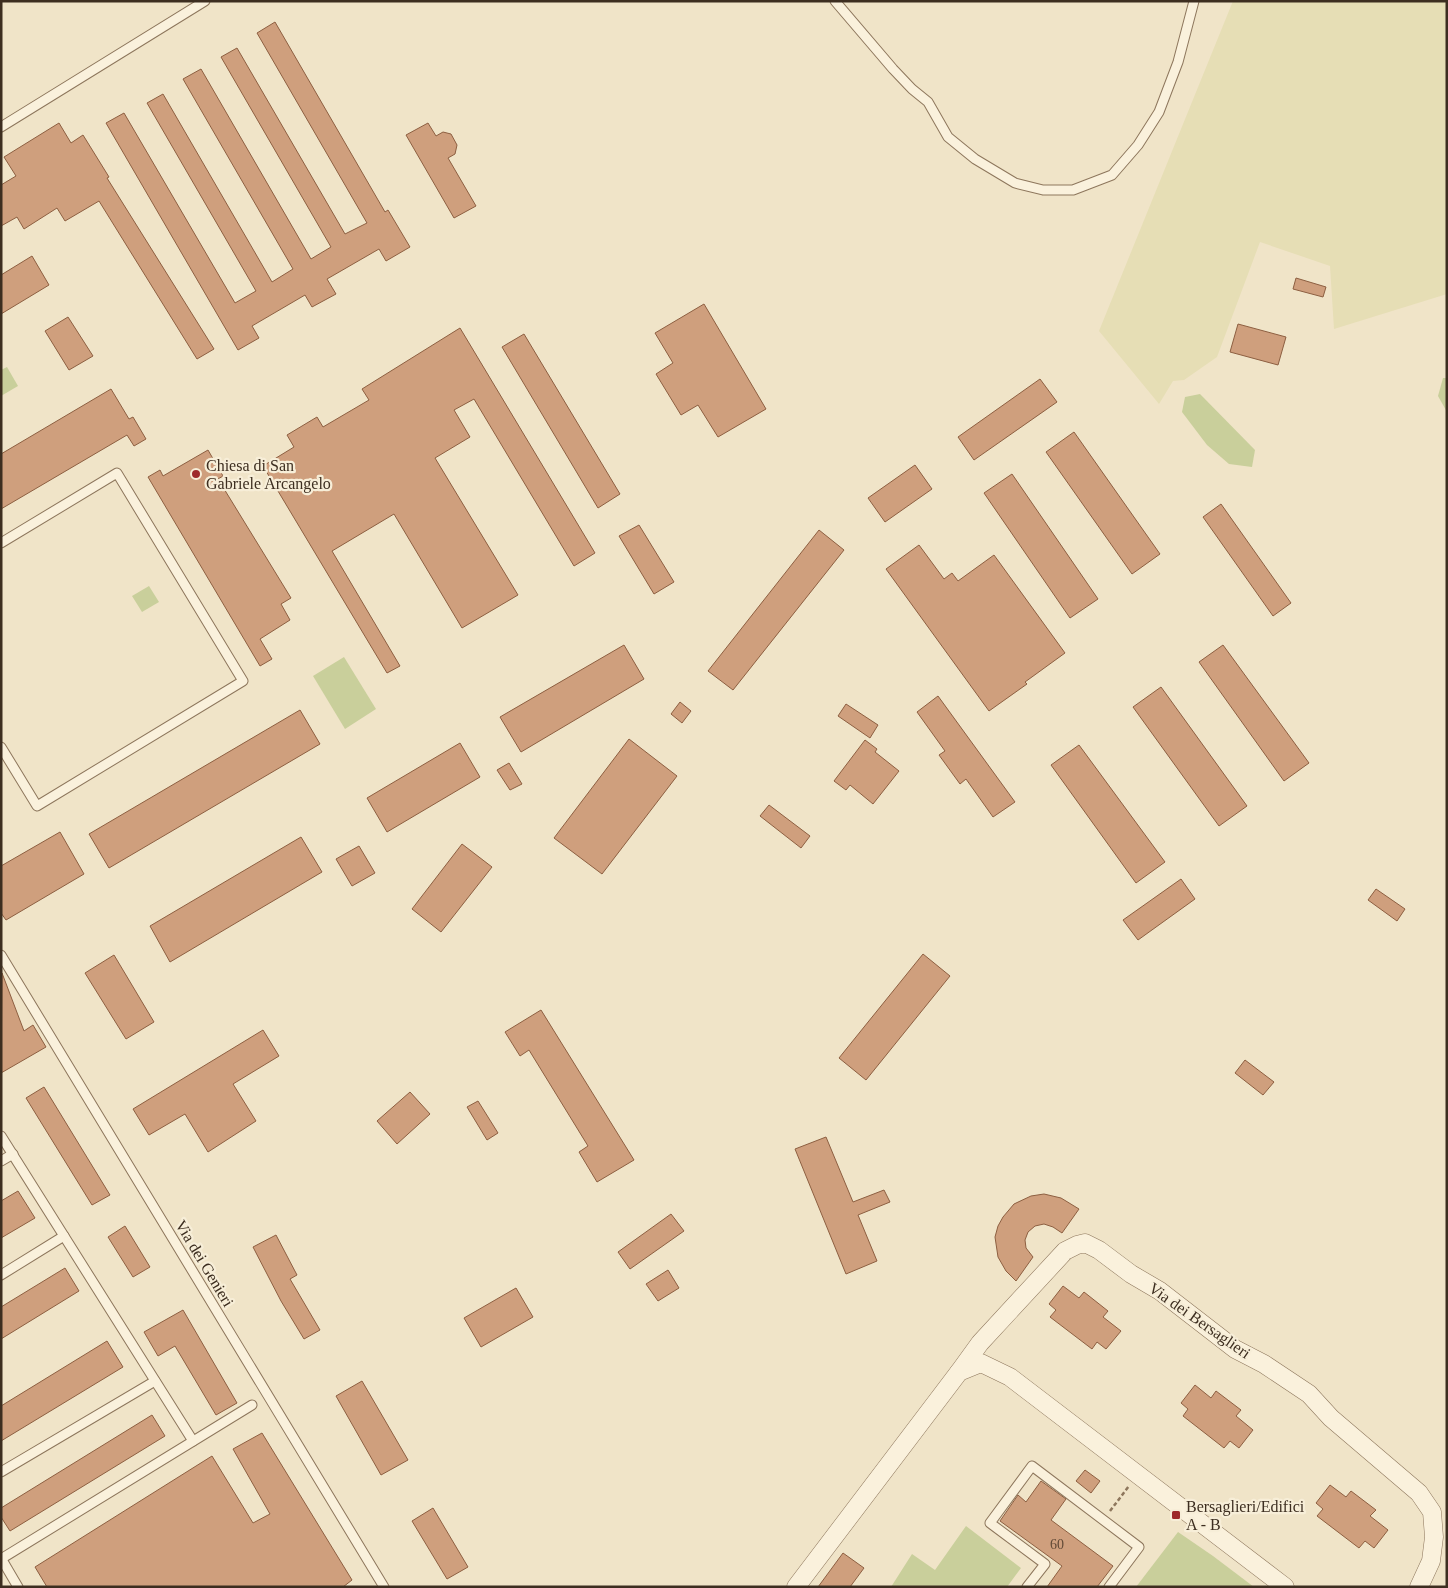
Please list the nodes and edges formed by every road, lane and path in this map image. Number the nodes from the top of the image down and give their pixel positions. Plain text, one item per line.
1 (205, 1) edge
2 (835, 1) edge
3 (1194, 1) edge
4 (1, 127) edge
5 (1, 543) edge
6 (1, 747) edge
7 (1, 956) edge
8 (1, 1136) edge
9 (13, 1154) junction
10 (1, 1161) edge
11 (64, 1236) junction
12 (1, 1275) edge
13 (959, 1372) junction
14 (155, 1381) junction
15 (252, 1405) dead end
16 (193, 1440) junction
17 (1, 1472) edge
18 (1133, 1480) dead end
19 (1110, 1510) dead end
20 (1, 1559) edge
21 (18, 1587) edge
22 (384, 1587) edge
23 (796, 1587) edge
24 (1027, 1587) edge
25 (1109, 1587) edge
26 (1285, 1587) edge
27 (1419, 1587) edge

1 - 4 lane
2 - 3 lane
5 - 6 lane
7 - 22 lane, Via dei Genieri
8 - 9 lane
9 - 10 lane
9 - 11 lane
11 - 12 lane
11 - 14 lane
13 - 23 street, Via dei Bersaglieri
13 - 26 street
13 - 27 street, Via dei Bersaglieri
14 - 16 lane
14 - 17 lane
15 - 16 lane
16 - 20 lane
18 - 19 path
20 - 21 lane
24 - 25 lane

